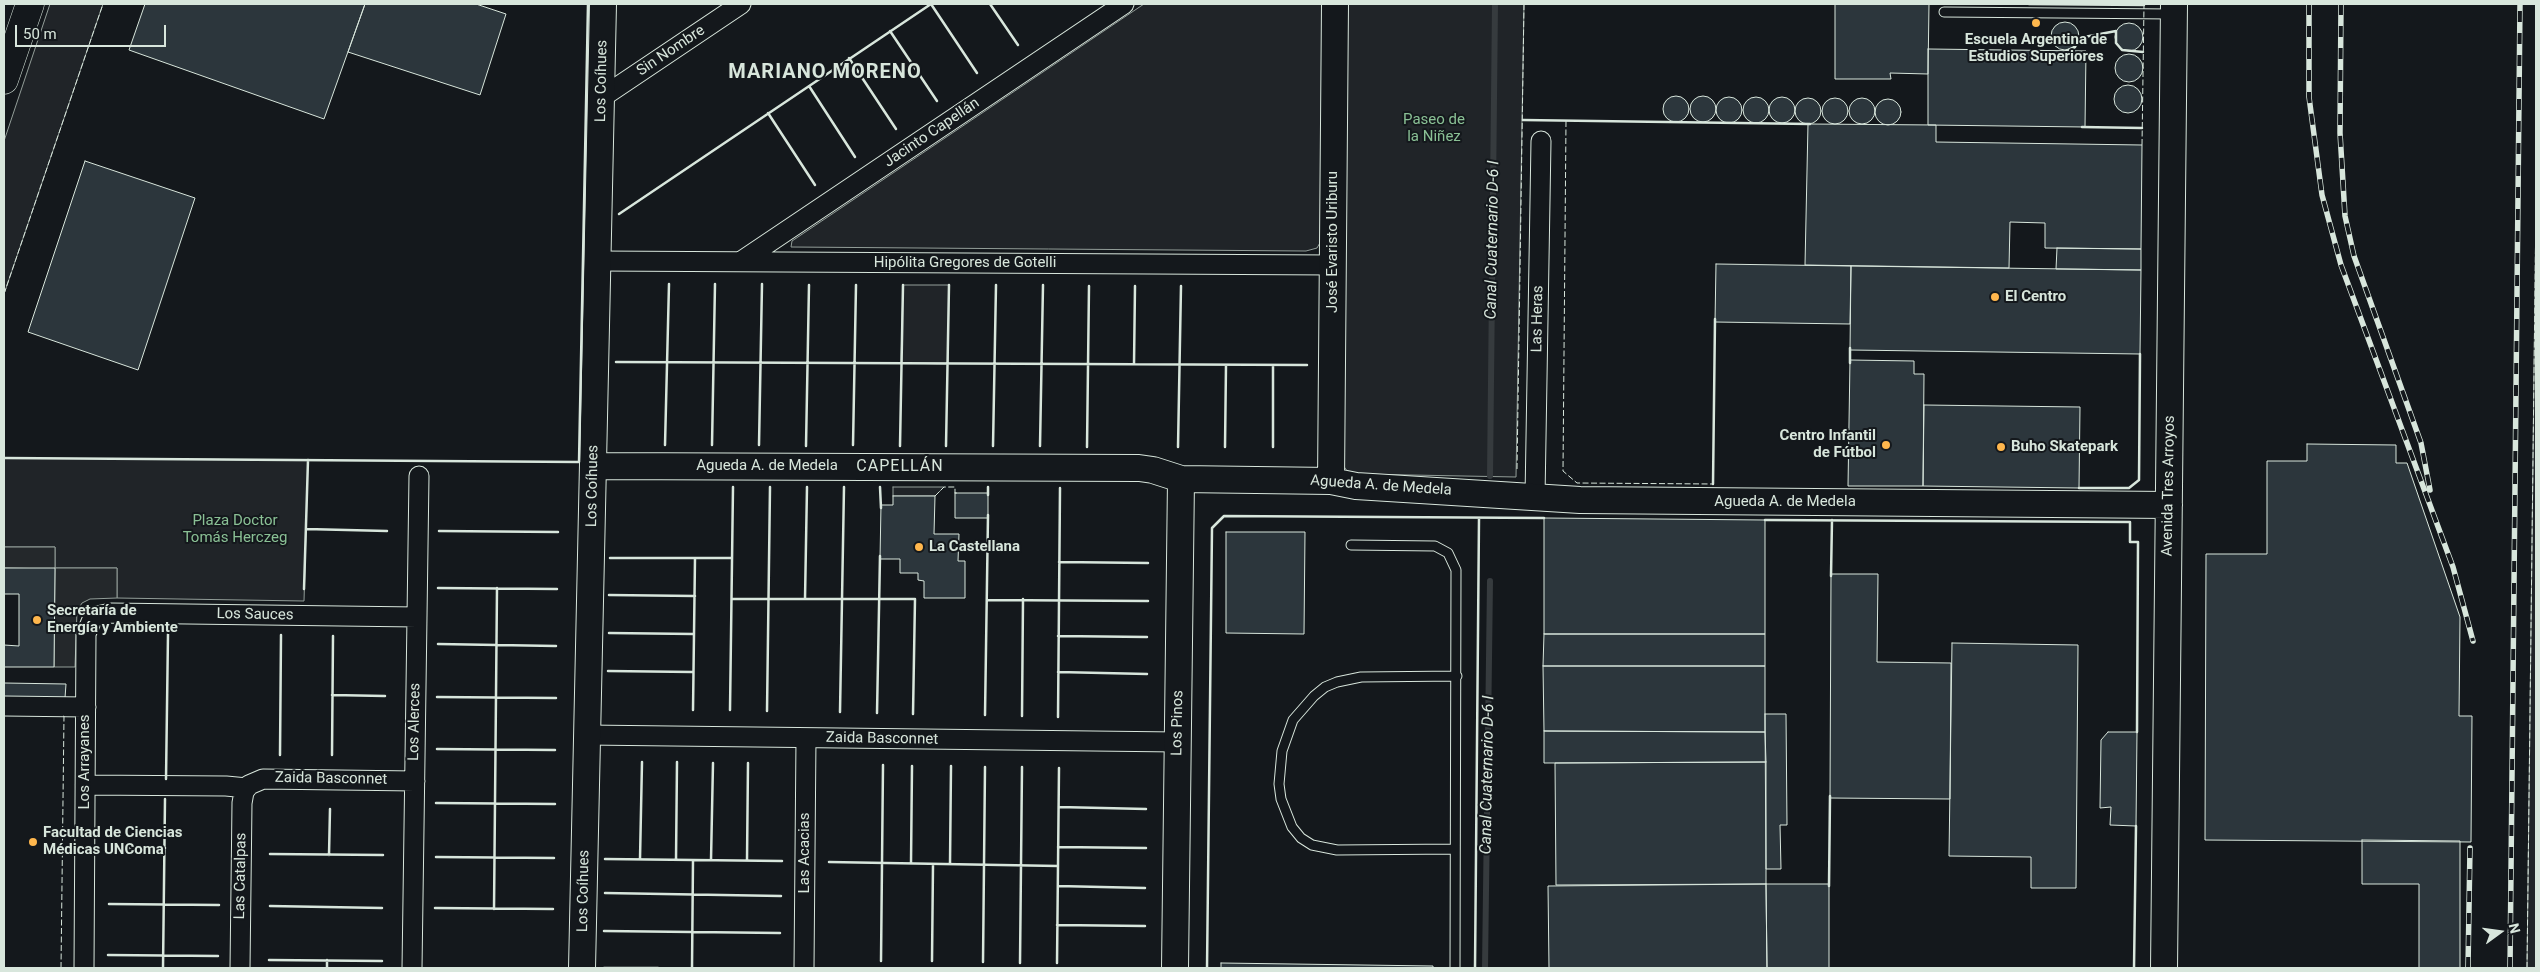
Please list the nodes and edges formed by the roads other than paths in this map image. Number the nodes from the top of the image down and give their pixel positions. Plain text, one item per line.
1 (30, 4) edge
2 (603, 4) edge
3 (741, 4) edge
4 (1124, 4) edge
5 (1335, 4) edge
6 (2174, 9) edge
7 (1944, 12) dead end
8 (4, 80) edge
9 (601, 98) junction
10 (1541, 141) dead end
11 (598, 261) junction
12 (740, 262) junction
13 (1333, 265) junction
14 (593, 466) junction
15 (419, 476) dead end
16 (1181, 479) junction
17 (1331, 481) junction
18 (1535, 497) junction
19 (2169, 505) junction
20 (1351, 545) dead end
21 (93, 617) joint
22 (417, 617) junction
23 (1457, 676) junction
24 (4, 706) edge
25 (86, 707) junction
26 (588, 735) junction
27 (806, 738) junction
28 (1178, 742) junction
29 (415, 781) junction
30 (247, 788) junction
31 (85, 789) junction
32 (1455, 849) junction
33 (84, 968) edge
34 (240, 968) edge
35 (412, 968) edge
36 (582, 968) edge
37 (804, 968) edge
38 (1175, 968) edge
39 (1455, 968) edge
40 (2164, 968) edge

1 - 8 highway
2 - 9 street, Los Coíhues
3 - 9 street, Sin Nombre
4 - 12 street, Jacinto Capellán
5 - 13 street, José Evaristo Uriburu
6 - 7 lane
6 - 19 street, Avenida Tres Arroyos
9 - 11 street, Los Coíhues
10 - 18 street, Las Heras
11 - 12 street, Hipólita Gregores de Gotelli
11 - 14 street, Los Coíhues
12 - 13 street, Hipólita Gregores de Gotelli
13 - 17 street, José Evaristo Uriburu
14 - 16 street, Agueda A. de Medela
14 - 26 street, Los Coíhues
15 - 22 street, Los Alerces
16 - 17 street, Agueda A. de Medela
16 - 28 street, Los Pinos
17 - 18 street, Agueda A. de Medela
18 - 19 street, Agueda A. de Medela
19 - 40 street, Avenida Tres Arroyos
20 - 23 lane
21 - 22 street, Los Sauces
21 - 25 street, Los Arrayanes
22 - 29 street, Los Alerces
23 - 32 lane
23 - 32 lane
24 - 25 street
25 - 31 street, Los Arrayanes
26 - 27 street, Zaida Basconnet
26 - 36 street, Los Coíhues
27 - 28 street, Zaida Basconnet
27 - 37 street, Las Acacias
28 - 38 street, Los Pinos
29 - 30 street, Zaida Basconnet
29 - 35 street, Los Alerces
30 - 31 street, Zaida Basconnet
30 - 34 street, Las Catalpas
31 - 33 street, Los Arrayanes
32 - 39 lane

